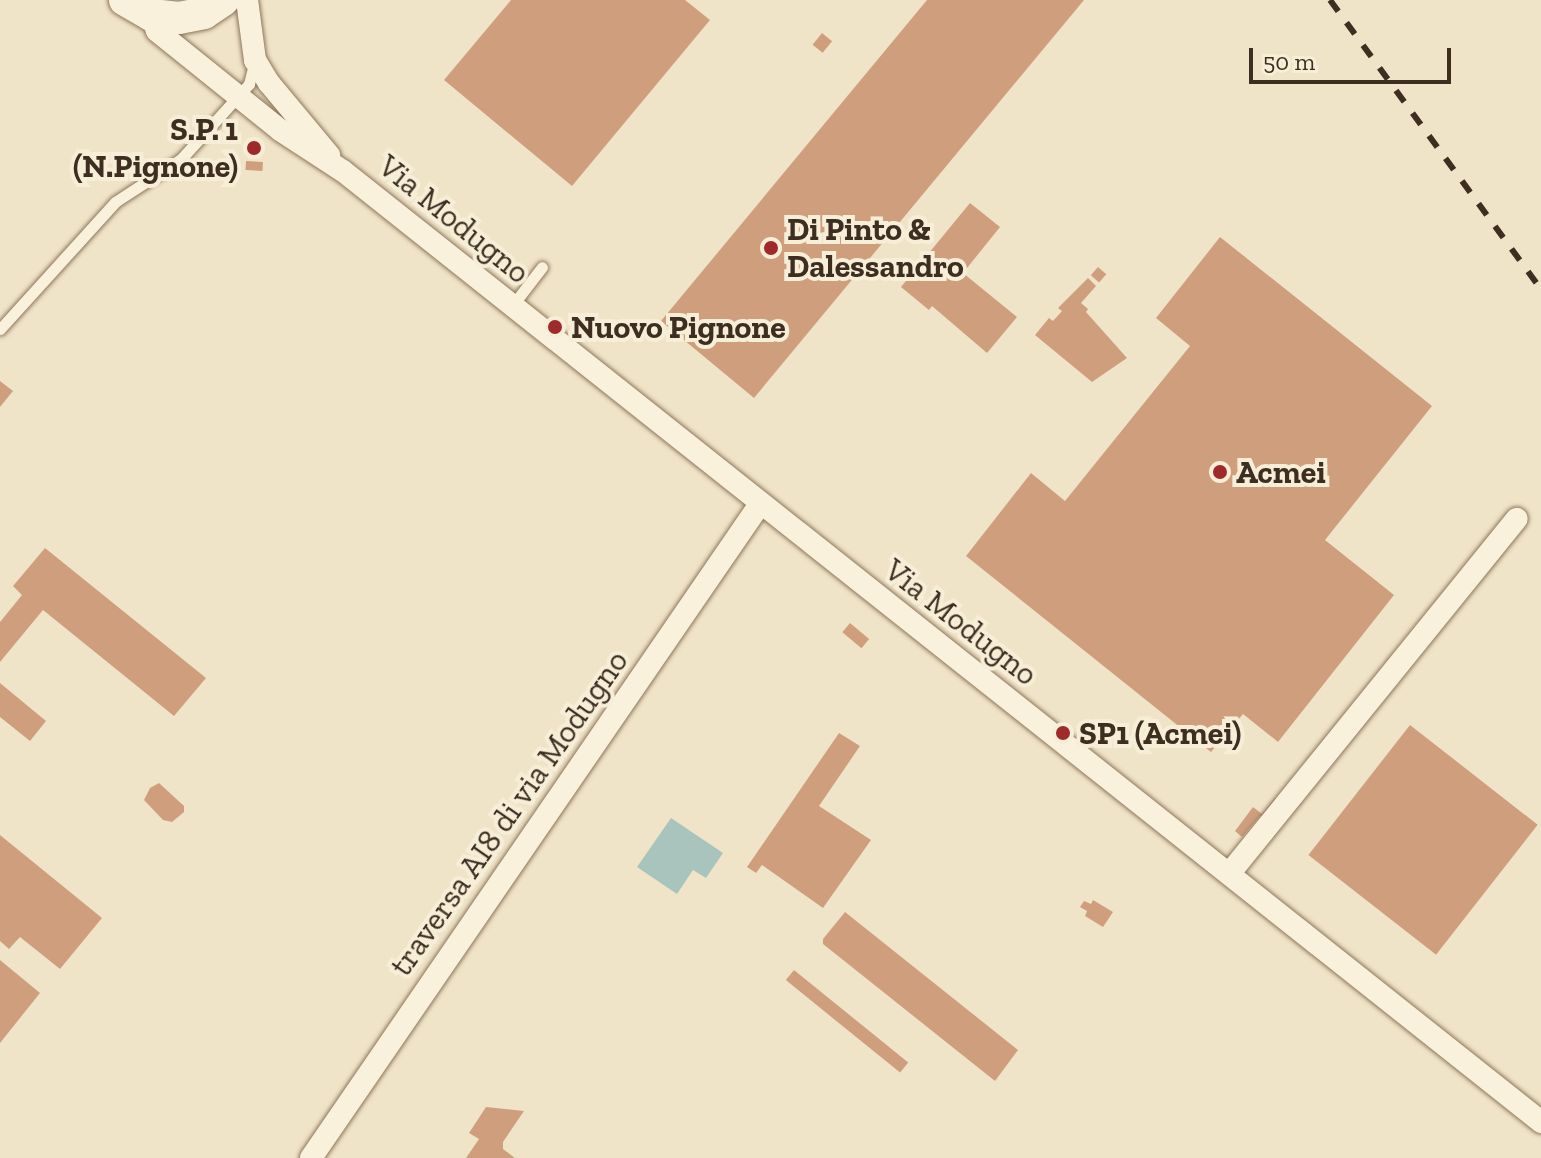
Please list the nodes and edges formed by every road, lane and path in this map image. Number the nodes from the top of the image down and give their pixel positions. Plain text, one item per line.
1 (223, 0) edge
2 (247, 0) edge
3 (138, 8) edge
4 (255, 60) junction
5 (237, 95) junction
6 (343, 171) junction
7 (542, 267) dead end
8 (512, 306) junction
9 (0, 329) edge
10 (760, 504) junction
11 (1516, 519) dead end
12 (1229, 874) junction
13 (1541, 1122) edge
14 (311, 1158) edge

1 - 3 street
2 - 4 street, Via Modugno
3 - 5 street, Via Modugno
4 - 5 lane
4 - 6 street, Via Modugno
5 - 6 street, Via Modugno
5 - 9 lane
6 - 8 street, Via Modugno
7 - 8 lane
8 - 10 street, Via Modugno
10 - 12 street, Via Modugno
10 - 14 street, traversa AI8 di via Modugno
11 - 12 street
12 - 13 street, Via Modugno

